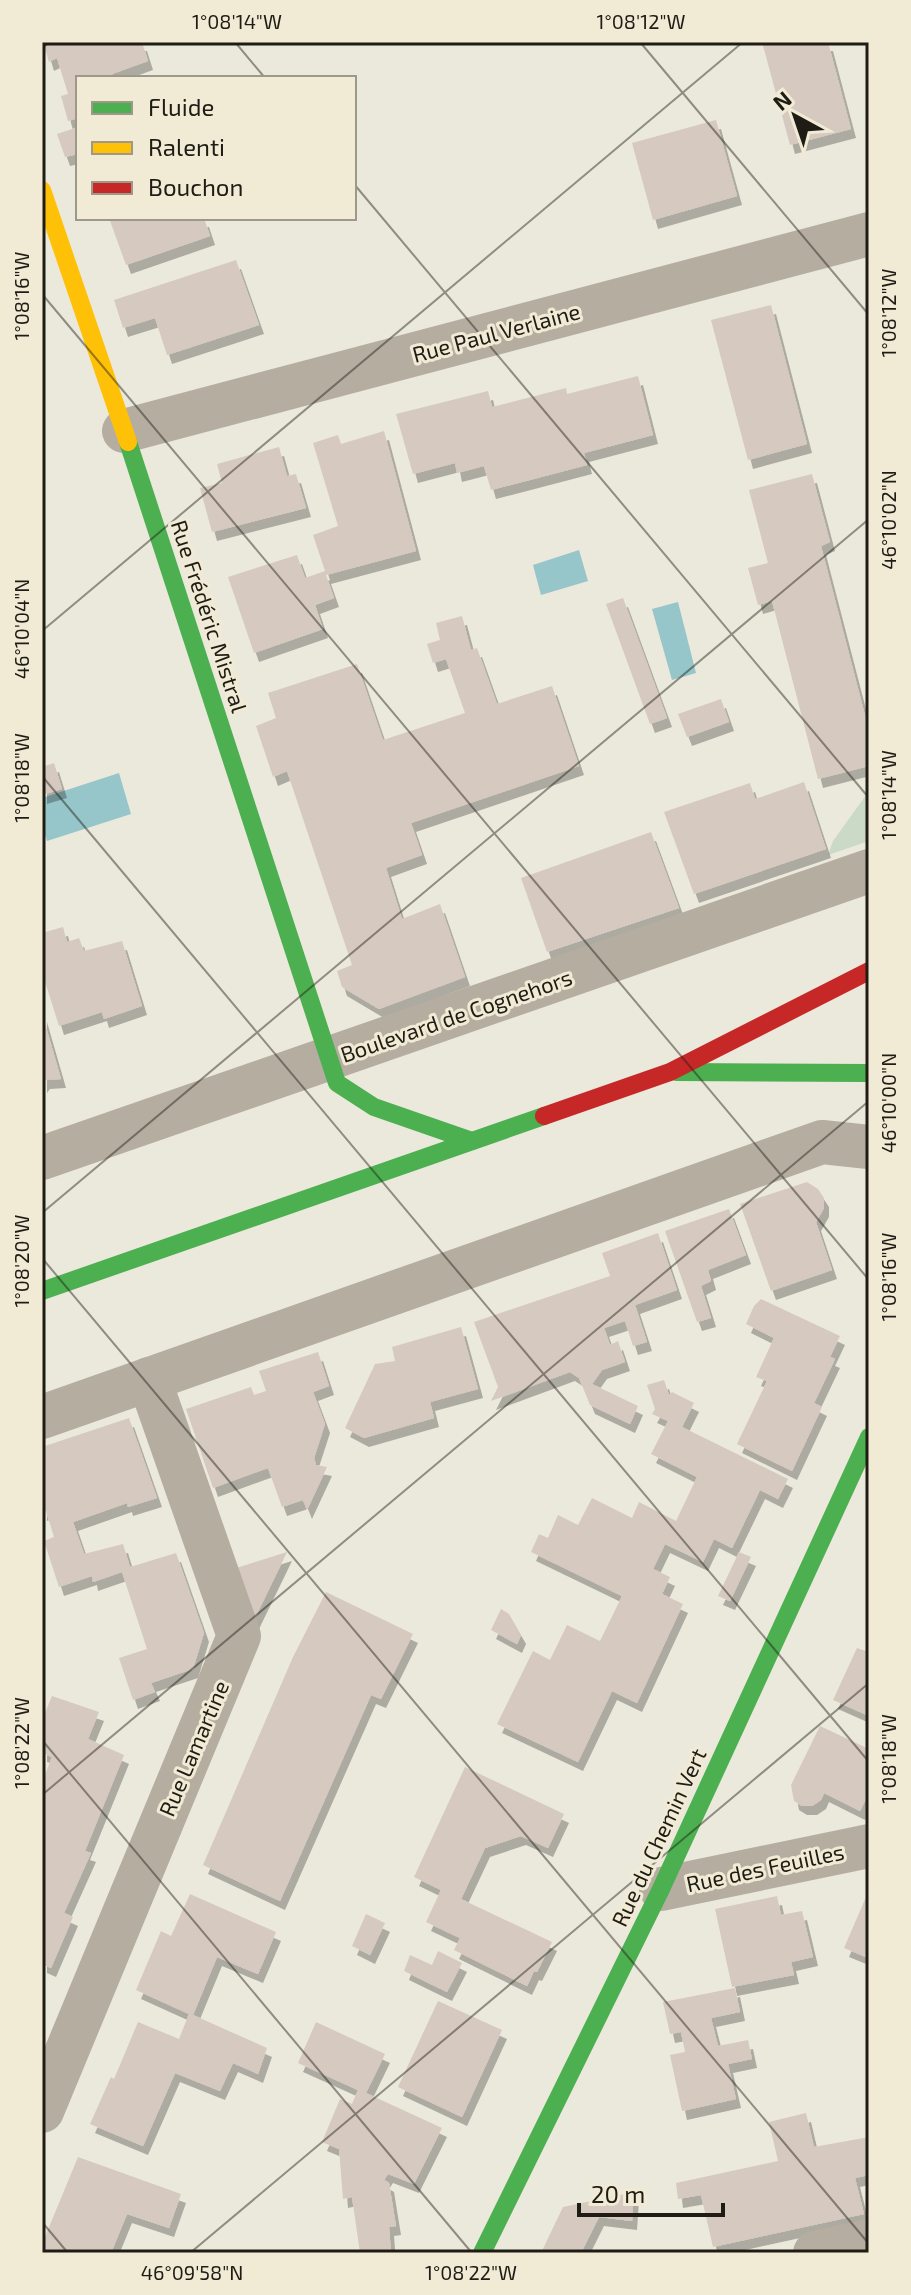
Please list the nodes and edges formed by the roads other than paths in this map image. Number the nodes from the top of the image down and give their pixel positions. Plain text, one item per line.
1 (42, 190) edge
2 (869, 234) edge
3 (124, 431) junction
4 (869, 871) edge
5 (869, 971) edge
6 (330, 1058) junction
7 (670, 1072) junction
8 (869, 1073) edge
9 (472, 1141) junction
10 (869, 1147) edge
11 (42, 1158) edge
12 (42, 1291) edge
13 (149, 1379) junction
14 (42, 1417) edge
15 (869, 1437) edge
16 (869, 1846) edge
17 (661, 1889) junction
18 (42, 2111) edge
19 (869, 2241) edge
20 (482, 2253) edge
21 (815, 2253) edge

1 - 3 street, Rue Frédéric Mistral
2 - 3 street, Rue Paul Verlaine
3 - 6 street, Rue Frédéric Mistral
4 - 6 street, Boulevard de Cognehors
5 - 7 street
6 - 9 street, Rue Frédéric Mistral
6 - 11 street, Boulevard de Cognehors
7 - 8 street
7 - 9 street
9 - 12 street
10 - 13 street
13 - 14 street
13 - 18 street, Rue Lamartine
15 - 17 street, Rue du Chemin Vert
16 - 17 street, Rue des Feuilles
17 - 20 street, Rue du Chemin Vert
19 - 21 street

